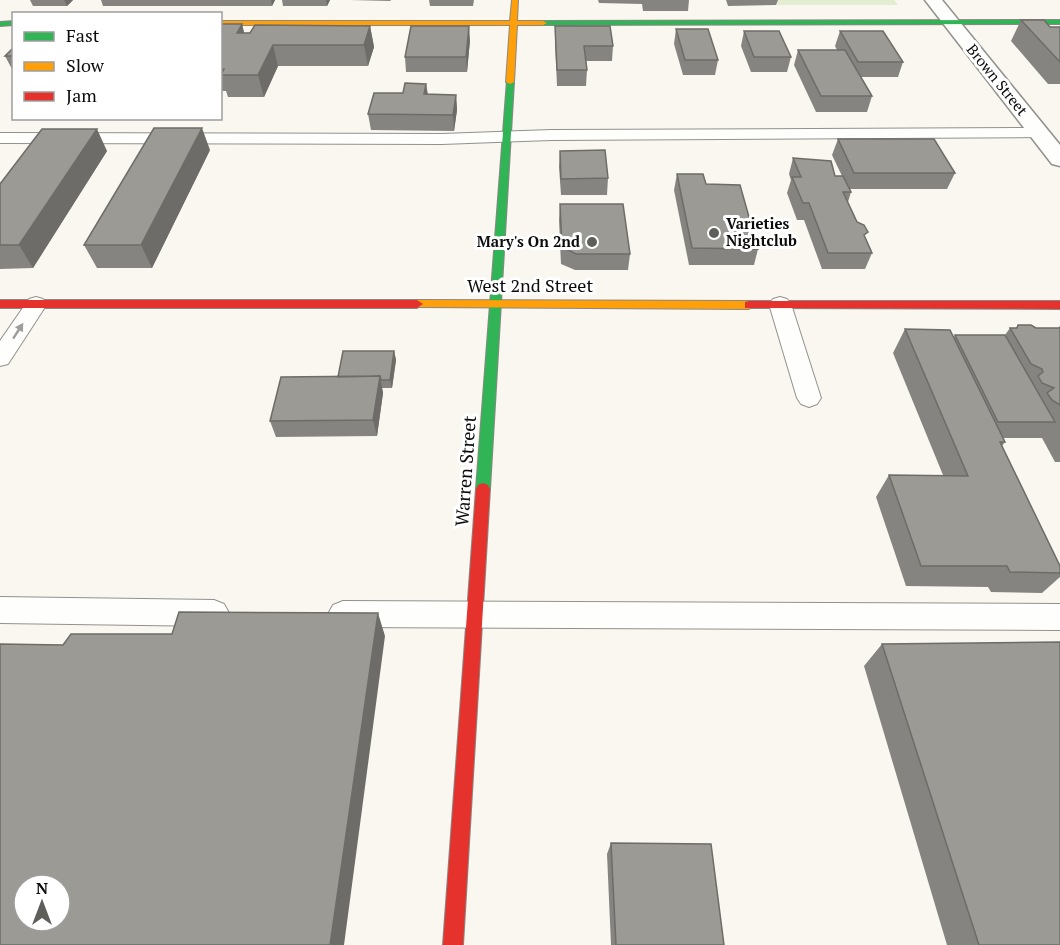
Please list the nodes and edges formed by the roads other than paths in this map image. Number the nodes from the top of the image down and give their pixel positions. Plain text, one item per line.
1 (514, 0) edge
2 (933, 0) edge
3 (950, 21) junction
4 (513, 22) junction
5 (1060, 22) edge
6 (222, 23) edge
7 (1039, 133) junction
8 (505, 137) junction
9 (0, 138) edge
10 (1060, 159) edge
11 (0, 304) edge
12 (36, 304) junction
13 (496, 304) junction
14 (780, 304) junction
15 (1060, 305) edge
16 (0, 358) edge
17 (809, 398) dead end
18 (0, 610) edge
19 (242, 613) edge
20 (320, 614) edge
21 (476, 616) junction
22 (1060, 617) edge
23 (453, 945) edge

1 - 4 street, Warren Street
2 - 3 street, Brown Street
3 - 4 street
3 - 5 street
3 - 7 street, Brown Street
4 - 6 street
4 - 8 street, Warren Street
7 - 8 lane
7 - 10 street, Brown Street
8 - 9 lane
8 - 13 street, Warren Street
11 - 12 street, West 2nd Street
12 - 13 street, West 2nd Street
16 -> 12 lane
13 - 14 street, West 2nd Street
13 - 21 street, Warren Street
14 - 15 street, West 2nd Street
14 - 17 lane
18 - 19 lane
20 - 21 lane
21 - 22 lane
21 - 23 street, Warren Street

